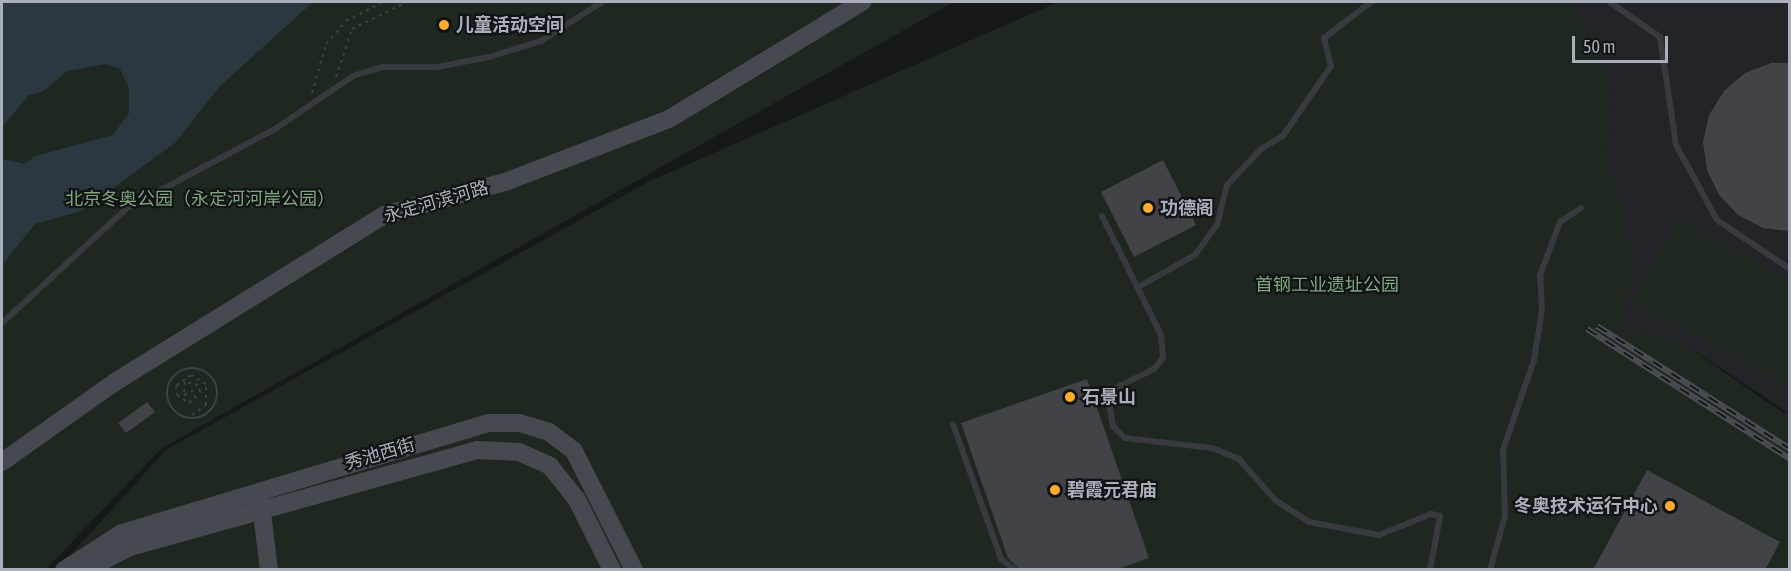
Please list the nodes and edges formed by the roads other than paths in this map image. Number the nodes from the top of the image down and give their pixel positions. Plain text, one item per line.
1 (602, 2) edge
2 (862, 2) edge
3 (1371, 2) edge
4 (1610, 2) edge
5 (1581, 208) dead end
6 (1101, 216) dead end
7 (1790, 269) edge
8 (1138, 287) junction
9 (2, 323) edge
10 (953, 424) dead end
11 (2, 462) edge
12 (258, 489) junction
13 (262, 508) junction
14 (64, 570) edge
15 (85, 570) edge
16 (269, 570) edge
17 (612, 570) edge
18 (634, 570) edge
19 (1015, 570) edge
20 (1430, 570) edge
21 (1490, 570) edge

1 - 9 lane
2 - 11 street, 永定河滨河路
3 - 8 lane
4 - 7 lane
5 - 21 lane
6 - 8 lane
8 - 20 lane
10 - 19 lane
12 - 13 street
12 - 14 street, 秀池西街
12 - 18 street, 秀池西街
13 - 15 street, 秀池西街
13 - 16 street
13 - 17 street, 秀池西街

